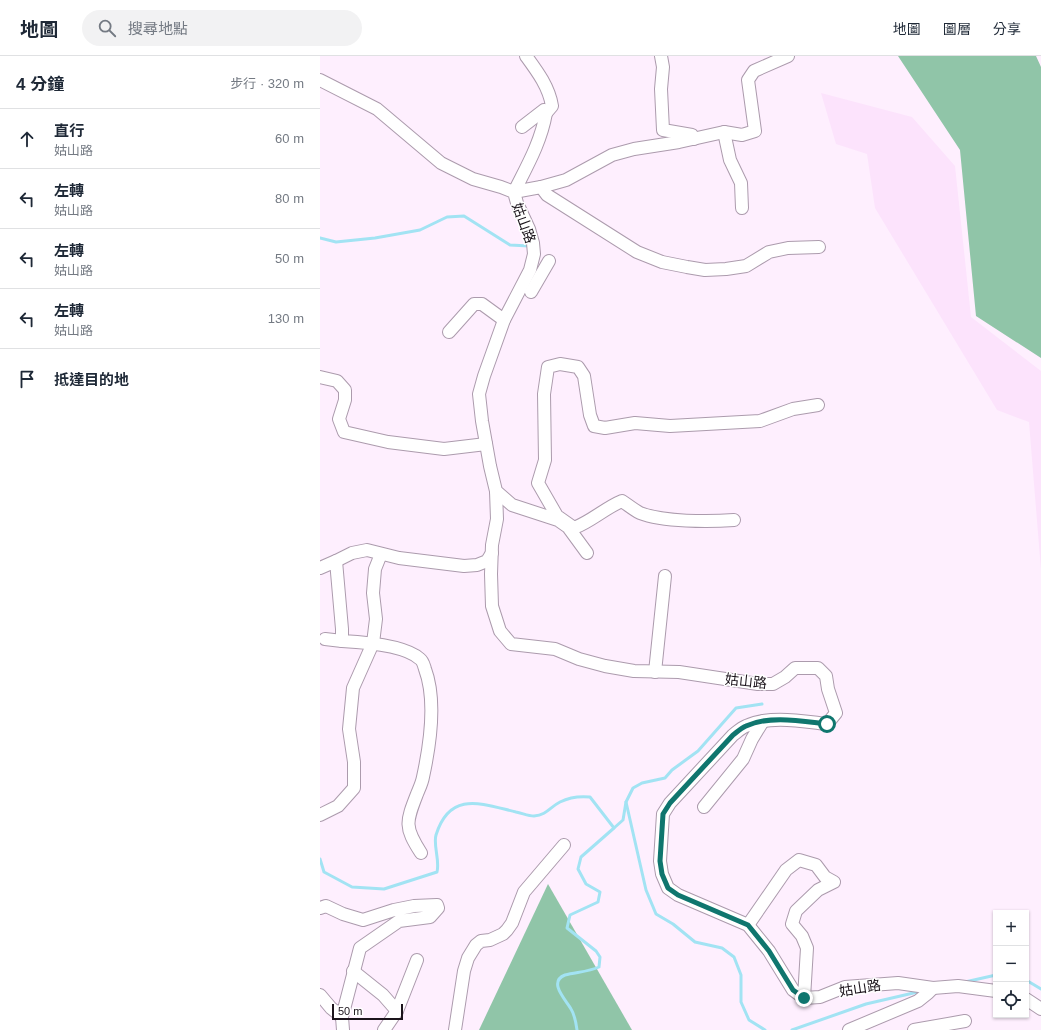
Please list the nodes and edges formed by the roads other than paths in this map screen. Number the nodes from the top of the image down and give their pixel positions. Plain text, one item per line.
1 (526, 56) edge
2 (661, 56) edge
3 (788, 56) edge
4 (320, 80) edge
5 (546, 113) junction
6 (522, 127) dead end
7 (724, 132) junction
8 (694, 140) junction
9 (540, 187) junction
10 (514, 192) junction
11 (742, 208) dead end
12 (819, 247) dead end
13 (549, 261) dead end
14 (531, 292) dead end
15 (504, 320) junction
16 (449, 332) dead end
17 (320, 377) edge
18 (818, 405) dead end
19 (486, 444) junction
20 (496, 491) junction
21 (734, 520) dead end
22 (587, 553) dead end
23 (381, 554) junction
24 (492, 554) junction
25 (336, 561) junction
26 (320, 568) edge
27 (665, 576) dead end
28 (325, 639) dead end
29 (342, 641) junction
30 (373, 643) junction
31 (655, 672) junction
32 (763, 721) junction
33 (704, 807) dead end
34 (320, 815) edge
35 (564, 845) dead end
36 (420, 853) dead end
37 (320, 908) edge
38 (748, 925) junction
39 (417, 960) dead end
40 (353, 971) junction
41 (933, 988) junction
42 (993, 991) edge
43 (320, 995) edge
44 (804, 998) junction
45 (1029, 1001) edge
46 (1041, 1009) edge
47 (397, 1011) junction
48 (342, 1017) junction
49 (964, 1021) dead end
50 (343, 1030) edge
51 (384, 1030) edge
52 (455, 1030) edge
53 (849, 1030) edge
54 (914, 1030) edge

1 - 5 street
2 - 8 street
3 - 7 street
4 - 10 street, 姑山路
5 - 6 street
5 - 10 street
7 - 8 street
7 - 11 street
8 - 9 street
9 - 10 street
9 - 12 street
10 - 15 street, 姑山路
13 - 14 street
15 - 16 street
15 - 19 street, 姑山路
17 - 19 street
18 - 21 street
19 - 20 street, 姑山路
20 - 22 street
20 - 24 street, 姑山路
23 - 24 street
23 - 25 street
23 - 30 street
24 - 31 street, 姑山路
25 - 26 street
25 - 29 street
27 - 31 street
28 - 29 street
29 - 30 street
30 - 34 street
30 - 36 street
31 - 32 street, 姑山路
32 - 33 street
32 - 38 street, 姑山路
35 - 52 street
37 - 40 street
38 - 44 street, 姑山路
38 - 44 street
39 - 47 street
40 - 47 street
40 - 48 street
41 - 42 street, 姑山路
41 - 44 street, 姑山路
41 - 53 street
43 - 48 street
45 - 46 street
47 - 51 street
48 - 50 street
49 - 54 street

